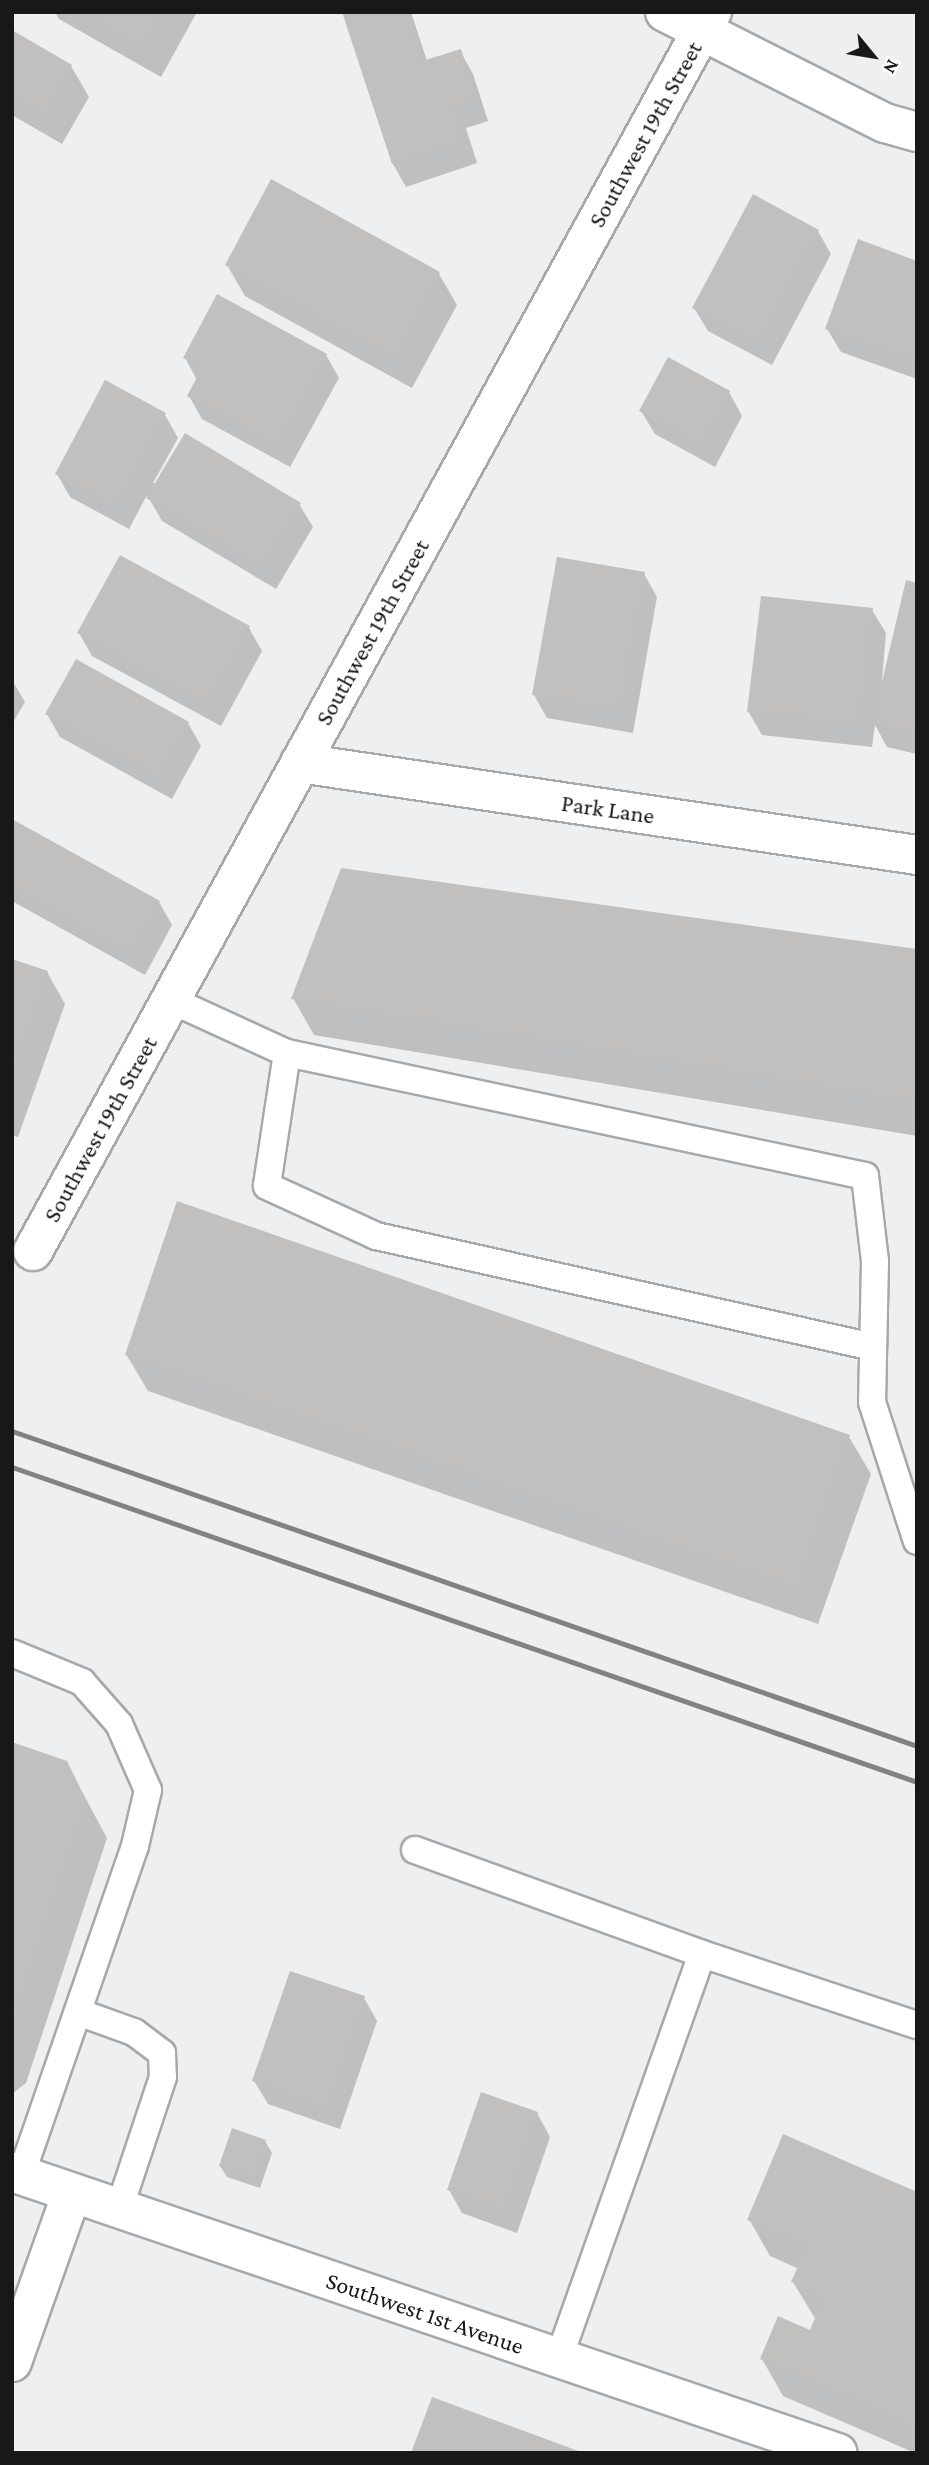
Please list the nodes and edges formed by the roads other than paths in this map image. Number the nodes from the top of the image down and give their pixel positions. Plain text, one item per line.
1 (665, 12) edge
2 (706, 22) edge
3 (917, 132) edge
4 (300, 763) junction
5 (917, 855) edge
6 (171, 1000) junction
7 (287, 1053) junction
8 (33, 1251) dead end
9 (873, 1347) junction
10 (917, 1541) edge
11 (12, 1653) edge
12 (415, 1850) dead end
13 (702, 1954) junction
14 (78, 2012) junction
15 (917, 2025) edge
16 (17, 2174) edge
17 (72, 2193) junction
18 (119, 2209) junction
19 (559, 2358) junction
20 (12, 2362) edge
21 (838, 2453) edge

1 - 2 street
2 - 3 street
2 - 4 street, Southwest 19th Street
4 - 5 street, Park Lane
4 - 6 street, Southwest 19th Street
6 - 7 lane
6 - 8 street, Southwest 19th Street
7 - 9 lane
7 - 9 lane
9 - 10 lane
11 - 14 lane
12 - 13 lane
13 - 15 lane
13 - 19 lane
14 - 16 lane
14 - 18 lane
16 - 17 street, Southwest 1st Avenue
17 - 18 street, Southwest 1st Avenue
17 - 20 street
18 - 19 street, Southwest 1st Avenue
19 - 21 street, Southwest 1st Avenue

